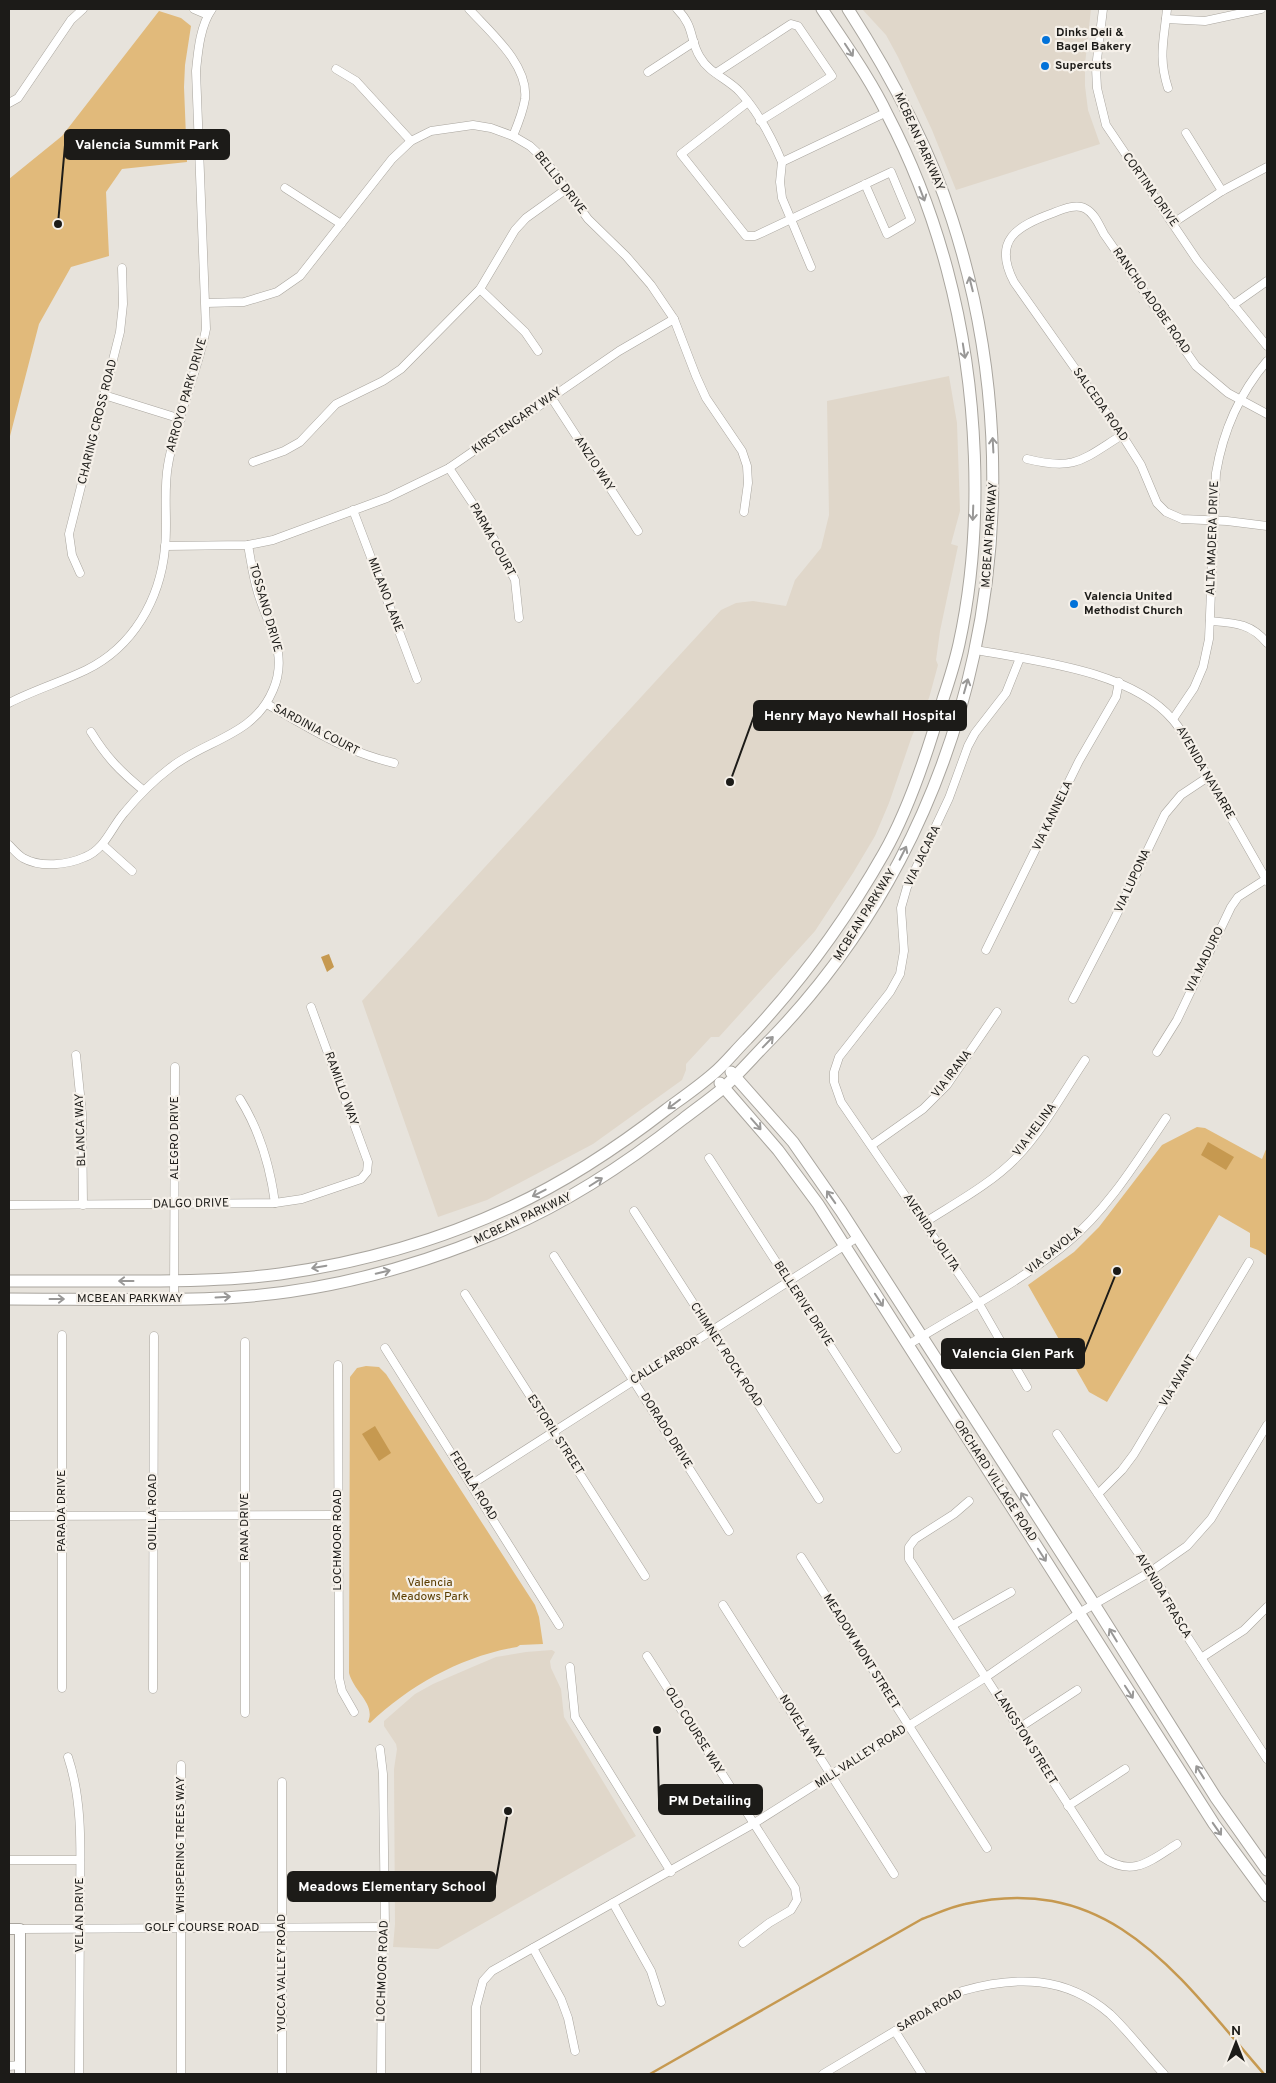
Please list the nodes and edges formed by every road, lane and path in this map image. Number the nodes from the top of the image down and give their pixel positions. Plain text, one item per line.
1 (83, 9) edge
2 (194, 9) edge
3 (470, 9) edge
4 (677, 9) edge
5 (822, 9) edge
6 (848, 9) edge
7 (1103, 9) edge
8 (1167, 9) edge
9 (1261, 9) edge
10 (210, 12) edge
11 (1166, 18) junction
12 (694, 42) junction
13 (336, 69) dead end
14 (648, 72) dead end
15 (716, 73) junction
16 (1168, 88) dead end
17 (748, 102) junction
18 (9, 103) edge
19 (886, 112) junction
20 (760, 121) junction
21 (1186, 133) dead end
22 (513, 136) junction
23 (411, 141) junction
24 (782, 162) junction
25 (1267, 167) edge
26 (865, 184) junction
27 (285, 188) dead end
28 (566, 190) junction
29 (1222, 190) junction
30 (1038, 218) joint
31 (790, 219) junction
32 (1173, 223) junction
33 (341, 224) junction
34 (811, 267) dead end
35 (122, 268) dead end
36 (1267, 281) edge
37 (480, 289) junction
38 (206, 303) junction
39 (1233, 305) junction
40 (674, 319) junction
41 (1267, 346) edge
42 (538, 351) dead end
43 (1267, 361) edge
44 (104, 395) junction
45 (551, 397) junction
46 (1240, 399) junction
47 (1267, 414) edge
48 (180, 419) junction
49 (1122, 435) junction
50 (1027, 459) dead end
51 (253, 462) dead end
52 (449, 468) junction
53 (353, 510) junction
54 (744, 512) dead end
55 (1214, 520) junction
56 (1267, 526) edge
57 (638, 531) dead end
58 (248, 545) junction
59 (165, 546) junction
60 (80, 573) dead end
61 (519, 618) dead end
62 (1210, 621) junction
63 (1267, 643) edge
64 (976, 650) junction
65 (1020, 658) junction
66 (417, 679) dead end
67 (1119, 682) junction
68 (9, 703) edge
69 (267, 704) junction
70 (1173, 719) junction
71 (91, 732) dead end
72 (394, 763) dead end
73 (1208, 777) junction
74 (144, 790) junction
75 (9, 845) edge
76 (103, 845) junction
77 (132, 871) dead end
78 (1267, 880) edge
79 (986, 950) dead end
80 (1073, 998) dead end
81 (310, 1007) dead end
82 (997, 1012) dead end
83 (1157, 1052) dead end
84 (76, 1055) dead end
85 (1084, 1060) dead end
86 (722, 1064) junction
87 (175, 1067) dead end
88 (713, 1074) junction
89 (734, 1076) junction
90 (834, 1082) joint
91 (724, 1088) junction
92 (240, 1099) dead end
93 (1166, 1118) dead end
94 (872, 1145) junction
95 (709, 1158) dead end
96 (367, 1172) joint
97 (276, 1203) junction
98 (9, 1205) edge
99 (84, 1205) junction
100 (175, 1205) junction
101 (508, 1208) junction
102 (634, 1210) dead end
103 (924, 1223) junction
104 (493, 1235) junction
105 (858, 1238) junction
106 (844, 1246) junction
107 (554, 1256) dead end
108 (1249, 1262) dead end
109 (175, 1281) junction
110 (9, 1282) edge
111 (789, 1282) junction
112 (465, 1294) dead end
113 (174, 1298) junction
114 (9, 1299) edge
115 (978, 1302) junction
116 (711, 1332) junction
117 (62, 1335) dead end
118 (154, 1336) dead end
119 (921, 1337) junction
120 (245, 1342) dead end
121 (908, 1345) junction
122 (385, 1348) dead end
123 (338, 1365) dead end
124 (634, 1381) junction
125 (1027, 1387) dead end
126 (1267, 1426) edge
127 (553, 1433) junction
128 (1057, 1434) dead end
129 (897, 1449) dead end
130 (472, 1484) junction
131 (1098, 1494) junction
132 (819, 1499) dead end
133 (969, 1501) dead end
134 (337, 1515) junction
135 (9, 1516) edge
136 (62, 1516) junction
137 (153, 1516) junction
138 (245, 1516) junction
139 (729, 1531) dead end
140 (801, 1557) dead end
141 (1150, 1572) junction
142 (645, 1576) dead end
143 (1011, 1592) dead end
144 (1094, 1604) junction
145 (723, 1605) dead end
146 (1267, 1607) edge
147 (1079, 1613) junction
148 (558, 1625) dead end
149 (953, 1626) junction
150 (647, 1656) dead end
151 (1201, 1658) junction
152 (570, 1667) dead end
153 (986, 1676) junction
154 (62, 1688) dead end
155 (153, 1689) dead end
156 (1077, 1690) dead end
157 (354, 1712) dead end
158 (245, 1713) dead end
159 (908, 1726) junction
160 (1019, 1728) junction
161 (380, 1748) dead end
162 (1266, 1755) edge
163 (68, 1757) dead end
164 (181, 1765) dead end
165 (1125, 1769) dead end
166 (832, 1776) junction
167 (282, 1782) dead end
168 (1068, 1806) junction
169 (753, 1824) junction
170 (1177, 1844) dead end
171 (986, 1848) dead end
172 (9, 1860) edge
173 (80, 1860) junction
174 (1267, 1870) edge
175 (671, 1872) junction
176 (894, 1874) dead end
177 (1267, 1896) edge
178 (613, 1903) junction
179 (385, 1927) junction
180 (180, 1928) junction
181 (282, 1928) junction
182 (14, 1929) edge
183 (80, 1929) junction
184 (743, 1942) dead end
185 (533, 1948) junction
186 (661, 2002) dead end
187 (895, 2031) junction
188 (575, 2051) dead end
189 (9, 2066) edge
190 (20, 2070) edge
191 (79, 2074) edge
192 (181, 2074) edge
193 (282, 2074) edge
194 (381, 2074) edge
195 (476, 2074) edge
196 (823, 2074) edge
197 (922, 2074) edge
198 (1164, 2074) edge

1 - 18 street
2 - 10 street
3 - 22 street
4 - 12 street
5 -> 19 main road, MCBEAN PARKWAY
64 -> 6 main road, MCBEAN PARKWAY
7 - 32 street, CORTINA DRIVE
8 - 11 street
9 - 11 street
10 - 38 street, ARROYO PARK DRIVE
11 - 16 street
12 - 14 street
12 - 15 street
13 - 23 street
15 - 17 street
15 - 20 street
17 - 20 street
17 - 31 street
19 - 24 street
19 -> 86 main road, MCBEAN PARKWAY
20 - 24 street
21 - 29 street
22 - 23 street, BELLIS DRIVE
22 - 28 street, BELLIS DRIVE
23 - 33 street, BELLIS DRIVE
24 - 31 street
25 - 29 street
26 - 26 street
26 - 31 street
27 - 33 street
28 - 37 street
28 - 40 street, BELLIS DRIVE
29 - 32 street
30 - 46 street, RANCHO ADOBE ROAD
30 - 49 street, SALCEDA ROAD
31 - 34 street
32 - 39 street, CORTINA DRIVE
33 - 38 street, BELLIS DRIVE
35 - 44 street, CHARING CROSS ROAD
36 - 39 street
37 - 42 street
37 - 51 street
38 - 48 street, ARROYO PARK DRIVE
39 - 41 street, CORTINA DRIVE
40 - 45 street, KIRSTENGARY WAY
40 - 54 street, BELLIS DRIVE
43 - 46 street, ALTA MADERA DRIVE
44 - 48 street
44 - 60 street, CHARING CROSS ROAD
45 - 52 street, KIRSTENGARY WAY
45 - 57 street, ANZIO WAY
46 - 47 street, RANCHO ADOBE ROAD
46 - 55 street, ALTA MADERA DRIVE
48 - 59 street, ARROYO PARK DRIVE
49 - 50 street
49 - 55 street, SALCEDA ROAD
52 - 53 street, KIRSTENGARY WAY
52 - 61 street, PARMA COURT
53 - 58 street, KIRSTENGARY WAY
53 - 66 street, MILANO LANE
55 - 56 street, SALCEDA ROAD
55 - 62 street, ALTA MADERA DRIVE
58 - 59 street, KIRSTENGARY WAY
58 - 69 street, TOSSANO DRIVE
59 - 68 street, ARROYO PARK DRIVE
62 - 63 street
62 - 70 street, ALTA MADERA DRIVE
64 - 65 street, AVENIDA NAVARRE
89 -> 64 main road, MCBEAN PARKWAY
65 - 67 street, AVENIDA NAVARRE
65 - 90 street, VIA JACARA
67 - 70 street, AVENIDA NAVARRE
67 - 79 street, VIA KANNELA
69 - 72 street, SARDINIA COURT
69 - 74 street, TOSSANO DRIVE
70 - 73 street, AVENIDA NAVARRE
71 - 74 street
73 - 78 street, AVENIDA NAVARRE
73 - 80 street, VIA LUPONA
74 - 76 street, TOSSANO DRIVE
75 - 76 street, TOSSANO DRIVE
76 - 77 street
78 - 83 street, VIA MADURO
81 - 96 street, RAMILLO WAY
82 - 94 street, VIA IRANA
84 - 99 street, BLANCA WAY
85 - 103 street, VIA HELINA
86 - 88 main road, MCBEAN PARKWAY
86 - 89 main road, ORCHARD VILLAGE ROAD
87 - 100 street, ALEGRO DRIVE
88 - 91 main road, ORCHARD VILLAGE ROAD
88 -> 101 main road, MCBEAN PARKWAY
89 - 91 main road, MCBEAN PARKWAY
105 -> 89 main road, ORCHARD VILLAGE ROAD
90 - 94 street, AVENIDA JOLITA
104 -> 91 main road, MCBEAN PARKWAY
91 -> 106 main road, ORCHARD VILLAGE ROAD
92 - 97 street
93 - 115 street, VIA GAVOLA
94 - 103 street, AVENIDA JOLITA
95 - 111 street, BELLERIVE DRIVE
96 - 97 street, DALGO DRIVE
97 - 100 street, DALGO DRIVE
98 - 99 street, DALGO DRIVE
99 - 100 street, DALGO DRIVE
100 - 109 street, ALEGRO DRIVE
101 - 104 main road
101 -> 109 main road, MCBEAN PARKWAY
102 - 116 street, CHIMNEY ROCK ROAD
103 - 115 street, AVENIDA JOLITA
113 -> 104 main road, MCBEAN PARKWAY
105 - 106 street, CALLE ARBOR
105 - 119 main road, ORCHARD VILLAGE ROAD
106 - 111 street, CALLE ARBOR
106 -> 121 main road, ORCHARD VILLAGE ROAD
107 - 124 street, DORADO DRIVE
108 - 131 street, VIA AVANT
109 -> 110 main road, MCBEAN PARKWAY
109 - 113 street, ALEGRO DRIVE
111 - 116 street, CALLE ARBOR
111 - 129 street, BELLERIVE DRIVE
112 - 127 street, ESTORIL STREET
114 -> 113 main road, MCBEAN PARKWAY
115 - 119 street, VIA GAVOLA
115 - 125 street, AVENIDA JOLITA
116 - 124 street, CALLE ARBOR
116 - 132 street, CHIMNEY ROCK ROAD
117 - 136 street, PARADA DRIVE
118 - 137 street, QUILLA ROAD
119 - 121 street, VIA GAVOLA
144 -> 119 main road, ORCHARD VILLAGE ROAD
120 - 138 street, RANA DRIVE
121 -> 147 main road, ORCHARD VILLAGE ROAD
122 - 130 street, FEDALA ROAD
123 - 134 street, LOCHMOOR ROAD
124 - 127 street, CALLE ARBOR
124 - 139 street, DORADO DRIVE
126 - 141 street, MILL VALLEY ROAD
127 - 130 street, CALLE ARBOR
127 - 142 street, ESTORIL STREET
128 - 131 street, AVENIDA FRASCA
130 - 148 street, FEDALA ROAD
131 - 141 street, AVENIDA FRASCA
133 - 149 street, LANGSTON STREET
134 - 138 street
134 - 157 street, LOCHMOOR ROAD
135 - 136 street
136 - 137 street
136 - 154 street, PARADA DRIVE
137 - 138 street
137 - 155 street, QUILLA ROAD
138 - 158 street, RANA DRIVE
140 - 159 street, MEADOW MONT STREET
141 - 144 street, MILL VALLEY ROAD
141 - 151 street, AVENIDA FRASCA
143 - 149 street
144 - 147 street, MILL VALLEY ROAD
174 -> 144 main road, ORCHARD VILLAGE ROAD
145 - 166 street, NOVELA WAY
146 - 151 street
147 - 153 street, MILL VALLEY ROAD
147 -> 177 main road, ORCHARD VILLAGE ROAD
149 - 153 street, LANGSTON STREET
150 - 169 street, OLD COURSE WAY
151 - 162 street, AVENIDA FRASCA
152 - 175 street
153 - 159 street, MILL VALLEY ROAD
153 - 160 street, LANGSTON STREET
156 - 160 street
159 - 166 street, MILL VALLEY ROAD
159 - 171 street, MEADOW MONT STREET
160 - 168 street, LANGSTON STREET
161 - 179 street, LOCHMOOR ROAD
163 - 173 street, VELAN DRIVE
164 - 180 street, WHISPERING TREES WAY
165 - 168 street
166 - 169 street, MILL VALLEY ROAD
166 - 176 street, NOVELA WAY
167 - 181 street, YUCCA VALLEY ROAD
168 - 170 street, LANGSTON STREET
169 - 175 street, MILL VALLEY ROAD
169 - 184 street, OLD COURSE WAY
172 - 173 street
173 - 183 street, VELAN DRIVE
175 - 178 street, MILL VALLEY ROAD
178 - 185 street, MILL VALLEY ROAD
178 - 186 street
179 - 181 street, GOLF COURSE ROAD
179 - 194 street, LOCHMOOR ROAD
180 - 181 street, GOLF COURSE ROAD
180 - 183 street, GOLF COURSE ROAD
180 - 192 street, WHISPERING TREES WAY
181 - 193 street, YUCCA VALLEY ROAD
182 - 183 street, GOLF COURSE ROAD
182 - 190 street
183 - 191 street, VELAN DRIVE
185 - 188 street
185 - 195 street, MILL VALLEY ROAD
187 - 196 street, SARDA ROAD
187 - 197 street
187 - 198 street, SARDA ROAD
189 - 190 street

